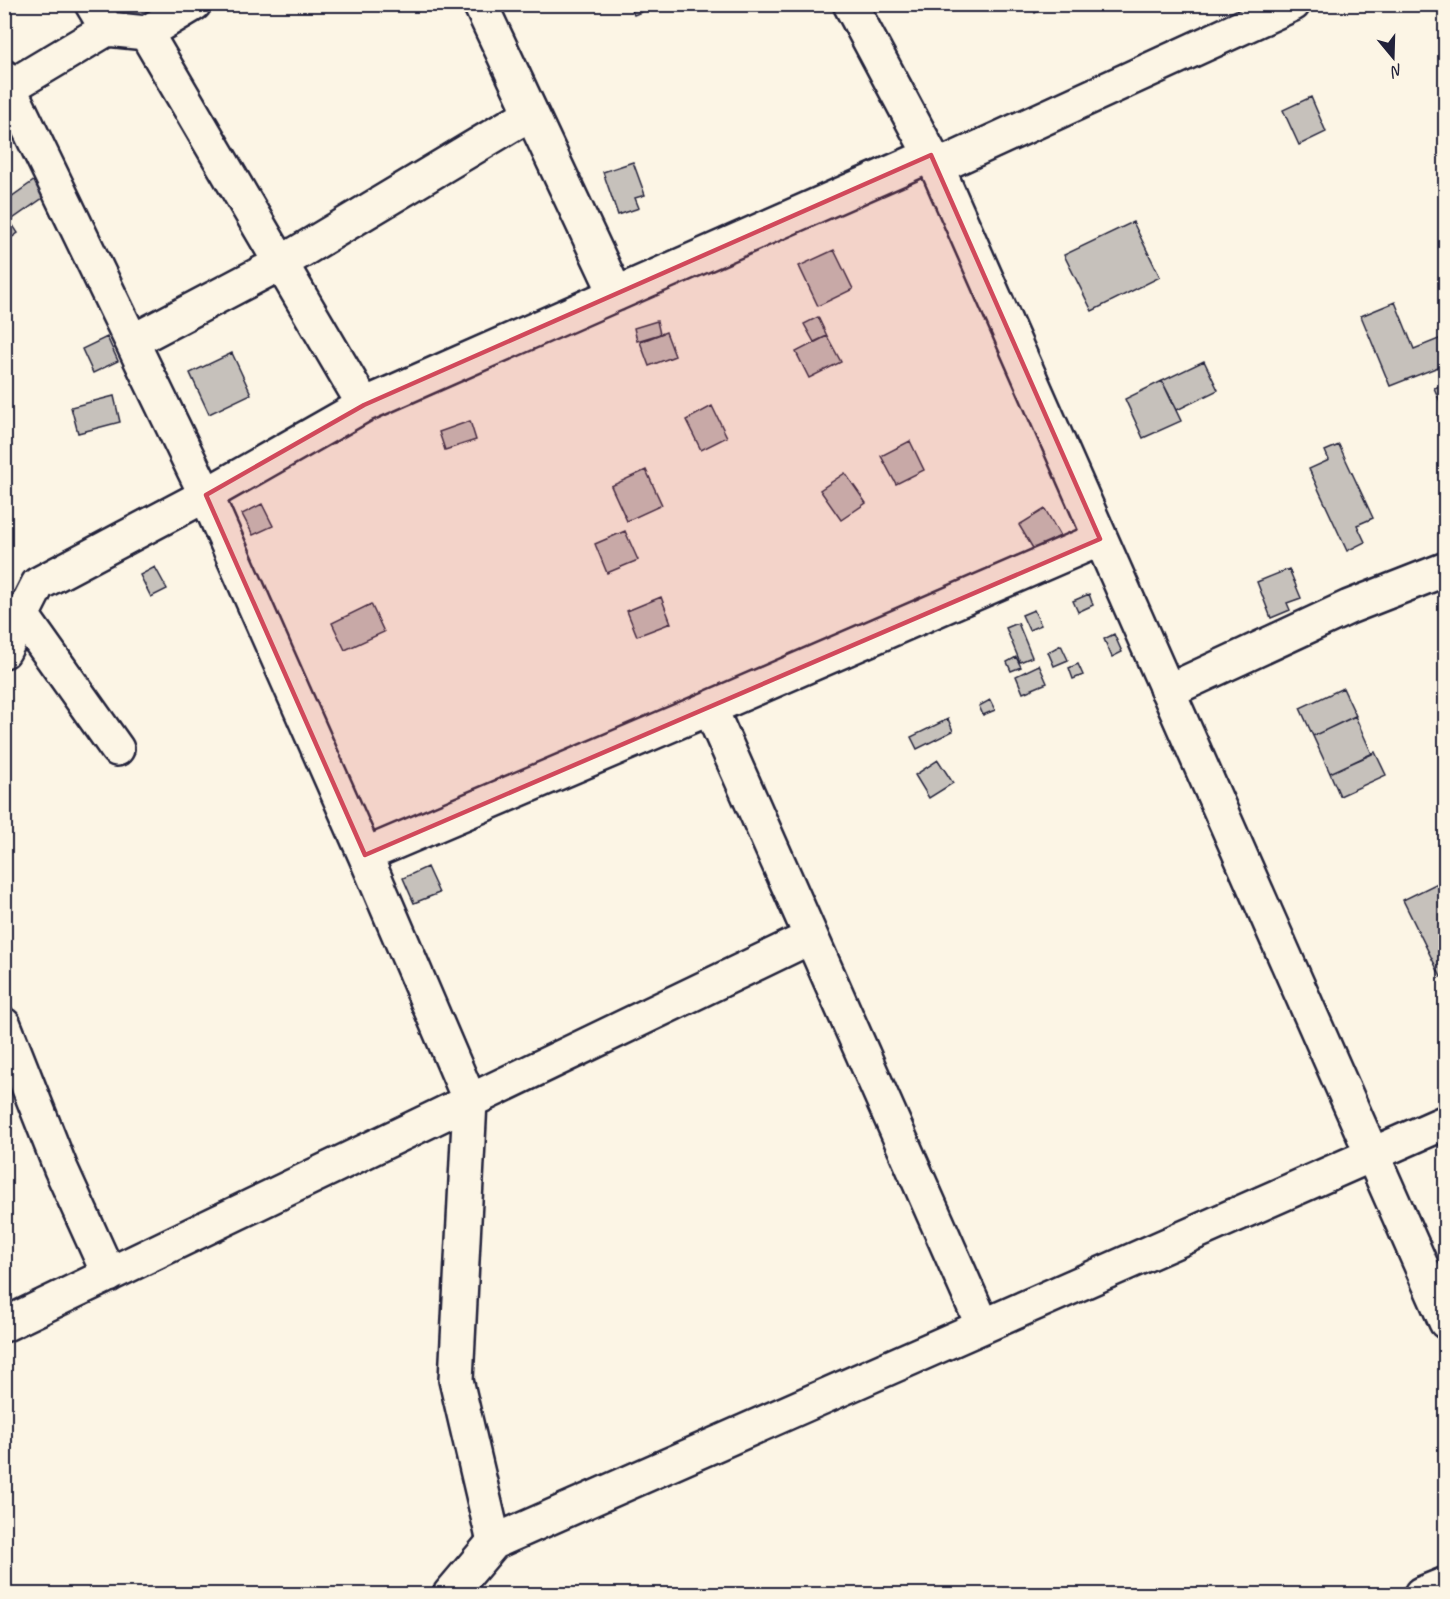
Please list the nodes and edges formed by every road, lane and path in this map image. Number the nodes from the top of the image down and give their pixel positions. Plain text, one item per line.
1 (194, 4) edge
2 (480, 4) edge
3 (850, 4) edge
4 (1293, 4) edge
5 (99, 17) edge
6 (147, 33) junction
7 (7, 82) edge
8 (531, 113) junction
9 (934, 161) junction
10 (281, 263) junction
11 (616, 294) junction
12 (133, 341) junction
13 (364, 405) junction
14 (206, 495) junction
15 (1100, 539) junction
16 (1446, 569) edge
17 (22, 615) junction
18 (4, 651) edge
19 (1166, 688) junction
20 (710, 708) junction
21 (117, 749) dead end
22 (365, 855) junction
23 (811, 937) junction
24 (4, 1025) edge
25 (470, 1101) junction
26 (1446, 1122) edge
27 (1372, 1155) junction
28 (109, 1275) junction
29 (1446, 1322) edge
30 (4, 1325) edge
31 (983, 1326) junction
32 (494, 1542) junction
33 (1446, 1584) edge
34 (450, 1594) edge
35 (1421, 1594) edge

1 - 6 street
2 - 8 street
3 - 9 street
4 - 9 street
5 - 6 street
5 - 7 street
6 - 10 street
7 - 12 street
8 - 10 street
8 - 11 street
9 - 11 street
9 - 15 street
10 - 12 street
10 - 13 street
11 - 13 street
12 - 14 street
13 - 14 street
14 - 17 street
14 - 22 street
15 - 19 street
15 - 20 street
16 - 19 street
17 - 18 street
17 - 21 street
19 - 27 street
20 - 22 street
20 - 23 street
22 - 25 street
23 - 25 street
23 - 31 street
24 - 28 street
25 - 28 street
25 - 32 street
26 - 27 street
27 - 29 street
27 - 31 street
28 - 30 street
31 - 32 street
32 - 34 street
33 - 35 street

